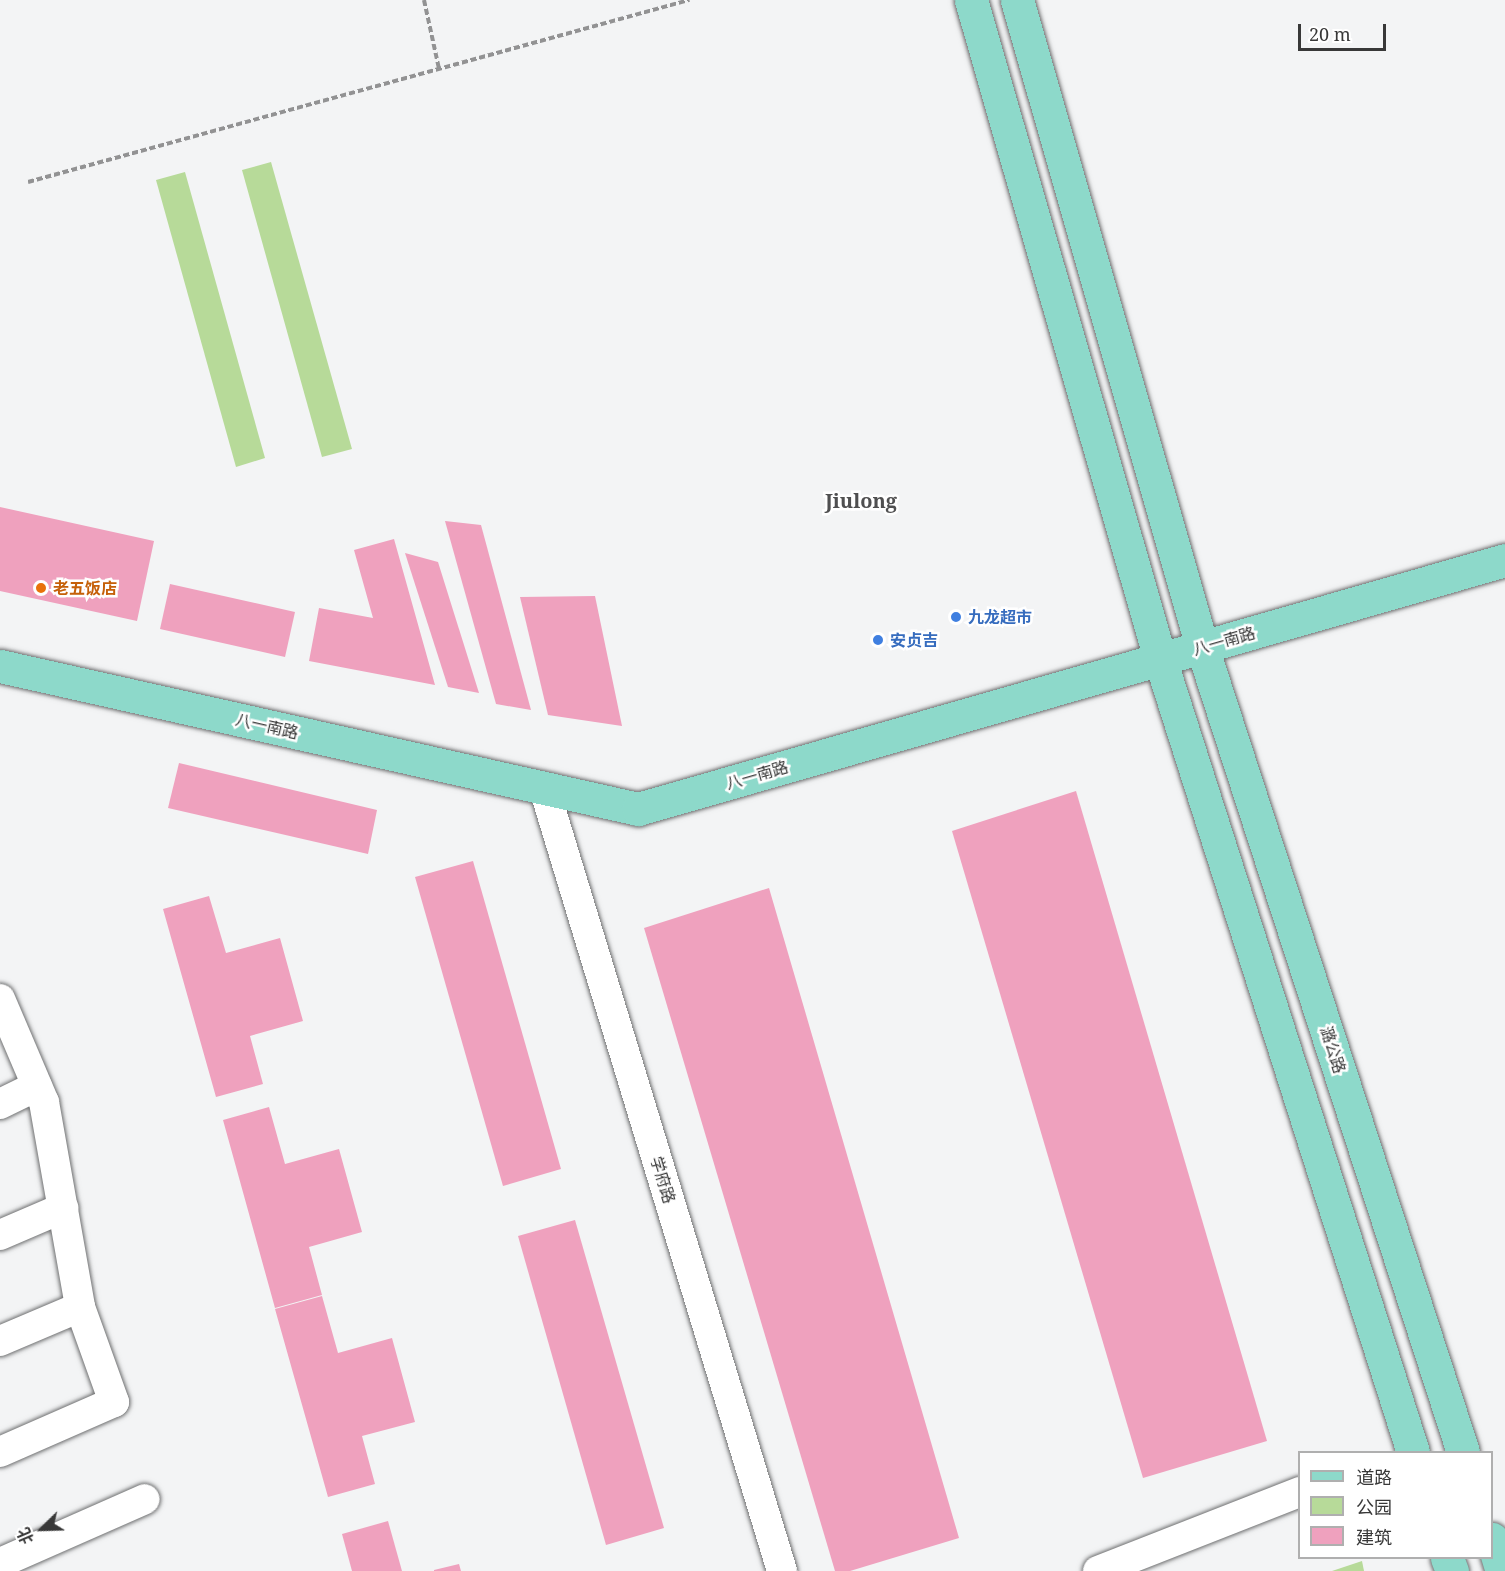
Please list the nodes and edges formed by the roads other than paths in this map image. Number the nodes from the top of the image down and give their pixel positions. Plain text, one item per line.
1 (971, 0) edge
2 (1017, 0) edge
3 (1505, 560) edge
4 (1505, 582) edge
5 (1206, 658) junction
6 (0, 666) edge
7 (1163, 669) junction
8 (0, 684) edge
9 (547, 798) junction
10 (0, 999) edge
11 (37, 1086) junction
12 (0, 1104) edge
13 (63, 1208) junction
14 (0, 1235) edge
15 (81, 1307) junction
16 (0, 1341) edge
17 (1408, 1451) edge
18 (1464, 1451) edge
19 (0, 1452) edge
20 (1298, 1492) edge
21 (145, 1499) dead end
22 (1493, 1545) edge
23 (0, 1563) edge
24 (782, 1571) edge
25 (1098, 1571) edge
26 (1502, 1571) edge

1 - 7 main road
2 - 5 main road, 潞公路
3 - 5 main road, 八一南路
4 - 5 main road, 八一南路
5 - 7 main road, 八一南路
5 - 18 main road, 潞公路
6 - 9 main road, 八一南路
7 - 9 main road, 八一南路
7 - 17 main road
8 - 9 main road, 八一南路
9 - 24 street, 学府路
10 - 11 street
11 - 12 street
11 - 13 street
13 - 14 street
13 - 15 street
15 - 16 street
15 - 19 street
20 - 25 street
21 - 23 street
22 - 26 main road

